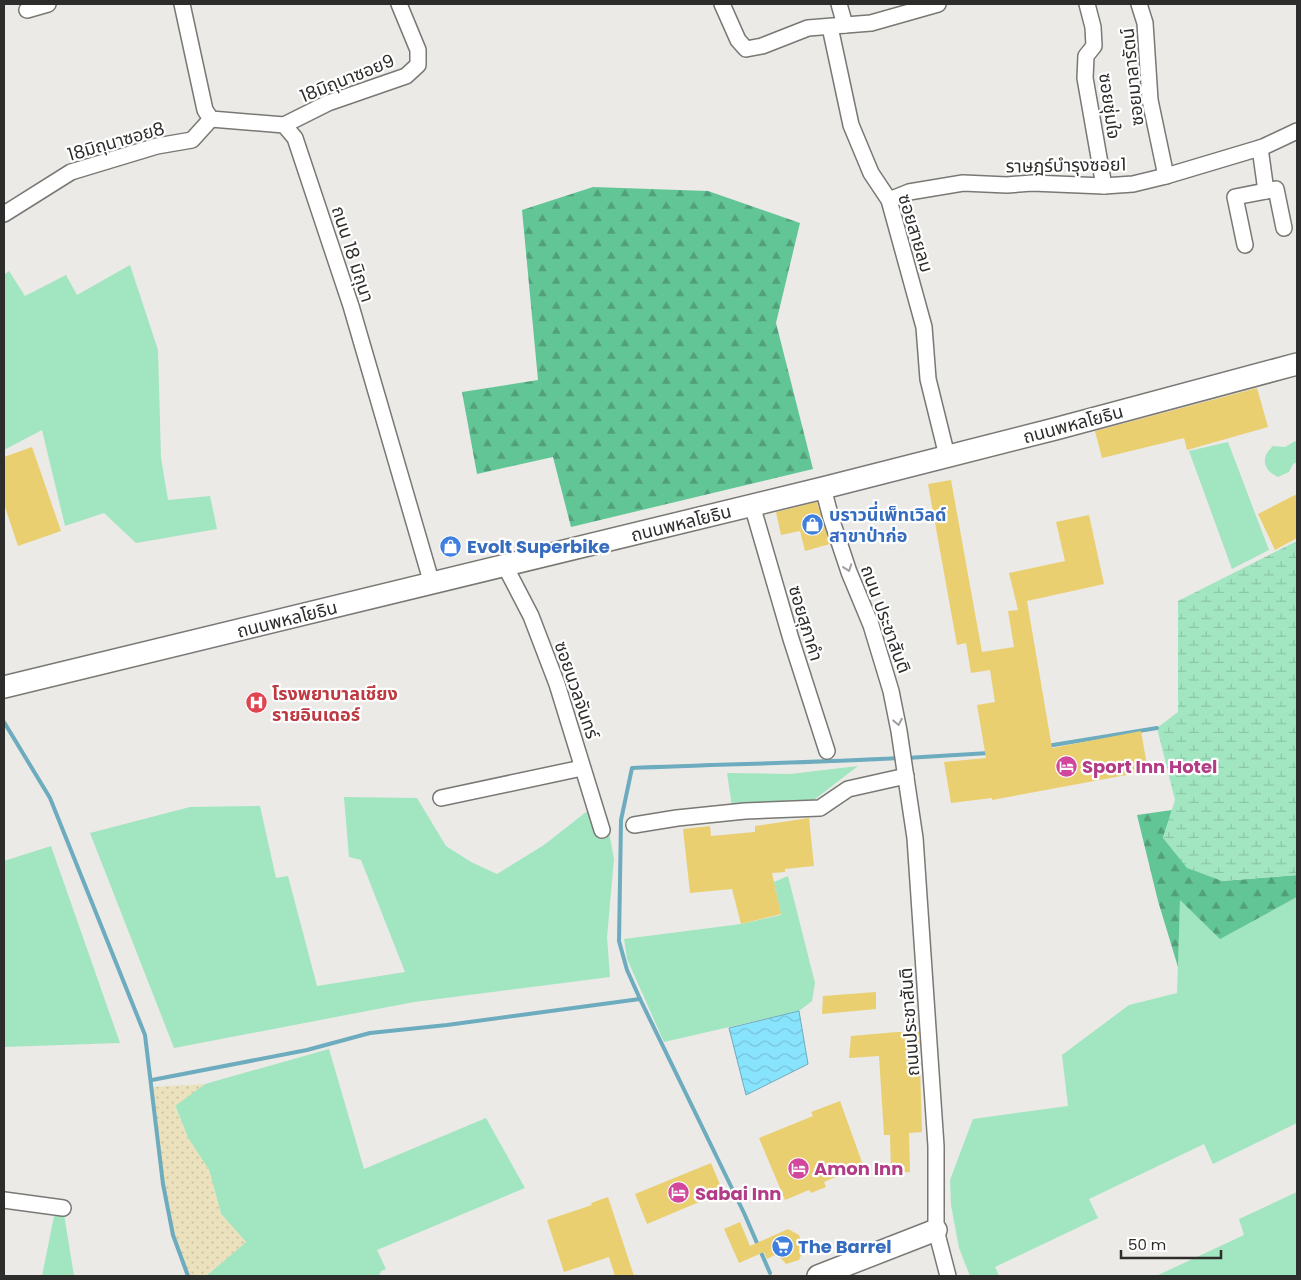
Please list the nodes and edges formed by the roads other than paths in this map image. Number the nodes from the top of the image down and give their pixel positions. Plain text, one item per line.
1 (48, 4) edge
2 (182, 4) edge
3 (399, 4) edge
4 (722, 4) edge
5 (838, 4) edge
6 (1087, 4) edge
7 (1140, 4) edge
8 (929, 5) edge
9 (27, 10) dead end
10 (837, 26) junction
11 (211, 119) junction
12 (284, 125) junction
13 (1297, 132) edge
14 (1260, 148) junction
15 (1166, 176) junction
16 (1104, 186) junction
17 (1266, 191) junction
18 (889, 200) junction
19 (4, 214) edge
20 (1284, 228) dead end
21 (1245, 245) dead end
22 (1297, 364) edge
23 (947, 456) junction
24 (823, 488) junction
25 (752, 505) junction
26 (505, 566) junction
27 (432, 584) junction
28 (9, 686) edge
29 (828, 751) dead end
30 (904, 764) junction
31 (582, 768) junction
32 (441, 798) dead end
33 (634, 825) dead end
34 (602, 830) dead end
35 (4, 1200) edge
36 (63, 1208) dead end
37 (936, 1230) junction
38 (818, 1276) edge
39 (948, 1276) edge

1 - 9 street
2 - 11 street
3 - 12 street, 18มิถุนาซอย9
4 - 10 street
5 - 10 street, ซอยสายลม
6 - 16 street, ซอยชุ่มใจ
7 - 15 street, ซอยมาลารัตน์
8 - 10 street
10 - 18 street, ซอยสายลม
11 - 12 street
11 - 19 street, 18มิถุนาซอย8
12 - 27 street, ถนน 18 มิถุนา
13 - 14 street, ราษฎร์บำรุงซอย1
14 - 15 street, ราษฎร์บำรุงซอย1
14 - 17 street
15 - 16 street, ราษฎร์บำรุงซอย1
16 - 18 street, ราษฎร์บำรุงซอย1
17 - 20 street
17 - 21 street
18 - 23 street, ซอยสายลม
22 - 23 main road, ถนนพหลโยธิน
23 - 24 main road, ถนนพหลโยธิน
24 - 25 main road, ถนนพหลโยธิน
24 -> 30 street, ถนน ประชาสันติ
25 - 26 main road, ถนนพหลโยธิน
25 - 29 street, ซอยสุภาคำ
26 - 27 main road, ถนนพหลโยธิน
26 - 31 street, ซอยนวลจันทร์
27 - 28 main road, ถนนพหลโยธิน
30 - 33 street
30 - 37 street, ถนนประชาสันติ
31 - 32 street
31 - 34 street, ซอยนวลจันทร์
35 - 36 street
37 - 38 main road
37 - 39 street, ถนนประชาสันติ

